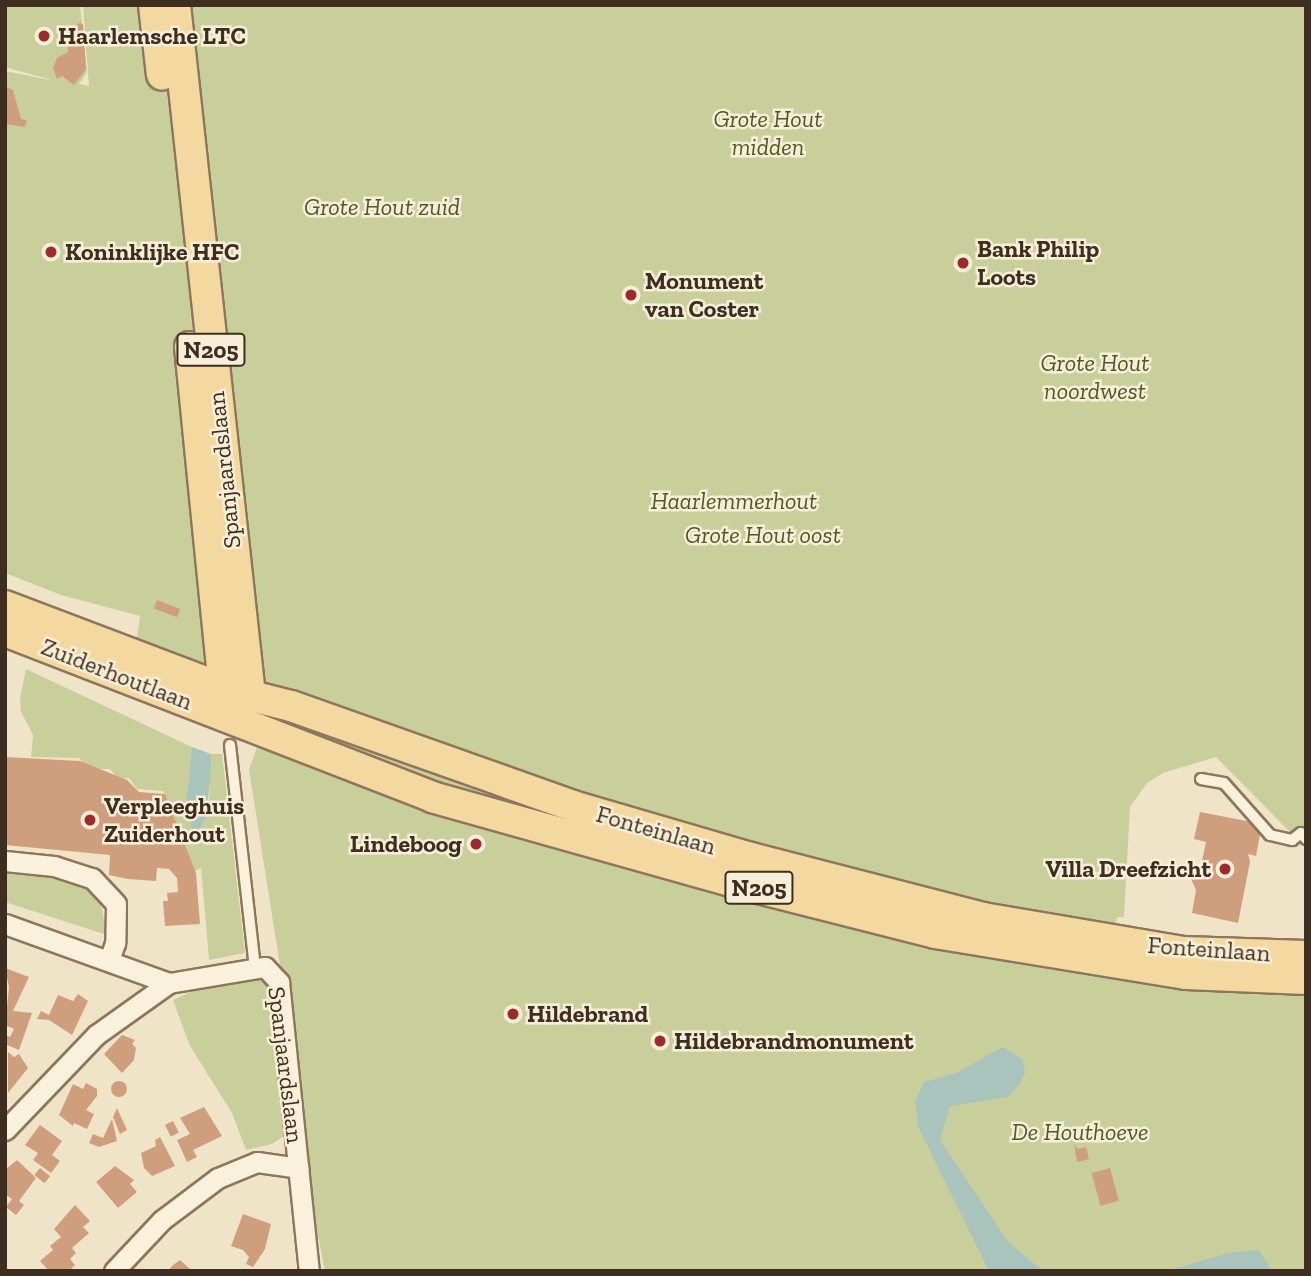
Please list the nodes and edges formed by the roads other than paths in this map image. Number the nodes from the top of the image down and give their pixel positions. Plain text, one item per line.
1 (154, 5) edge
2 (175, 5) edge
3 (5, 606) edge
4 (5, 631) edge
5 (232, 713) junction
6 (1201, 779) dead end
7 (1306, 839) edge
8 (5, 861) edge
9 (5, 924) edge
10 (1306, 956) edge
11 (109, 960) junction
12 (260, 967) junction
13 (1306, 979) edge
14 (169, 983) junction
15 (5, 1130) edge
16 (299, 1168) junction
17 (114, 1271) edge
18 (309, 1271) edge

1 - 5 main road, Spanjaardslaan / N205
2 - 5 main road, Spanjaardslaan / N205
3 - 5 main road, Zuiderhoutlaan
4 - 5 main road, Zuiderhoutlaan
5 - 10 main road, Fonteinlaan / N205
5 - 12 lane, Spanjaardslaan
5 - 13 main road, Fonteinlaan / N205
6 - 7 lane
8 - 11 street
9 - 11 street
11 - 14 street
12 - 14 street
12 - 16 street, Spanjaardslaan
14 - 15 street
16 - 17 street
16 - 18 street, Spanjaardslaan

